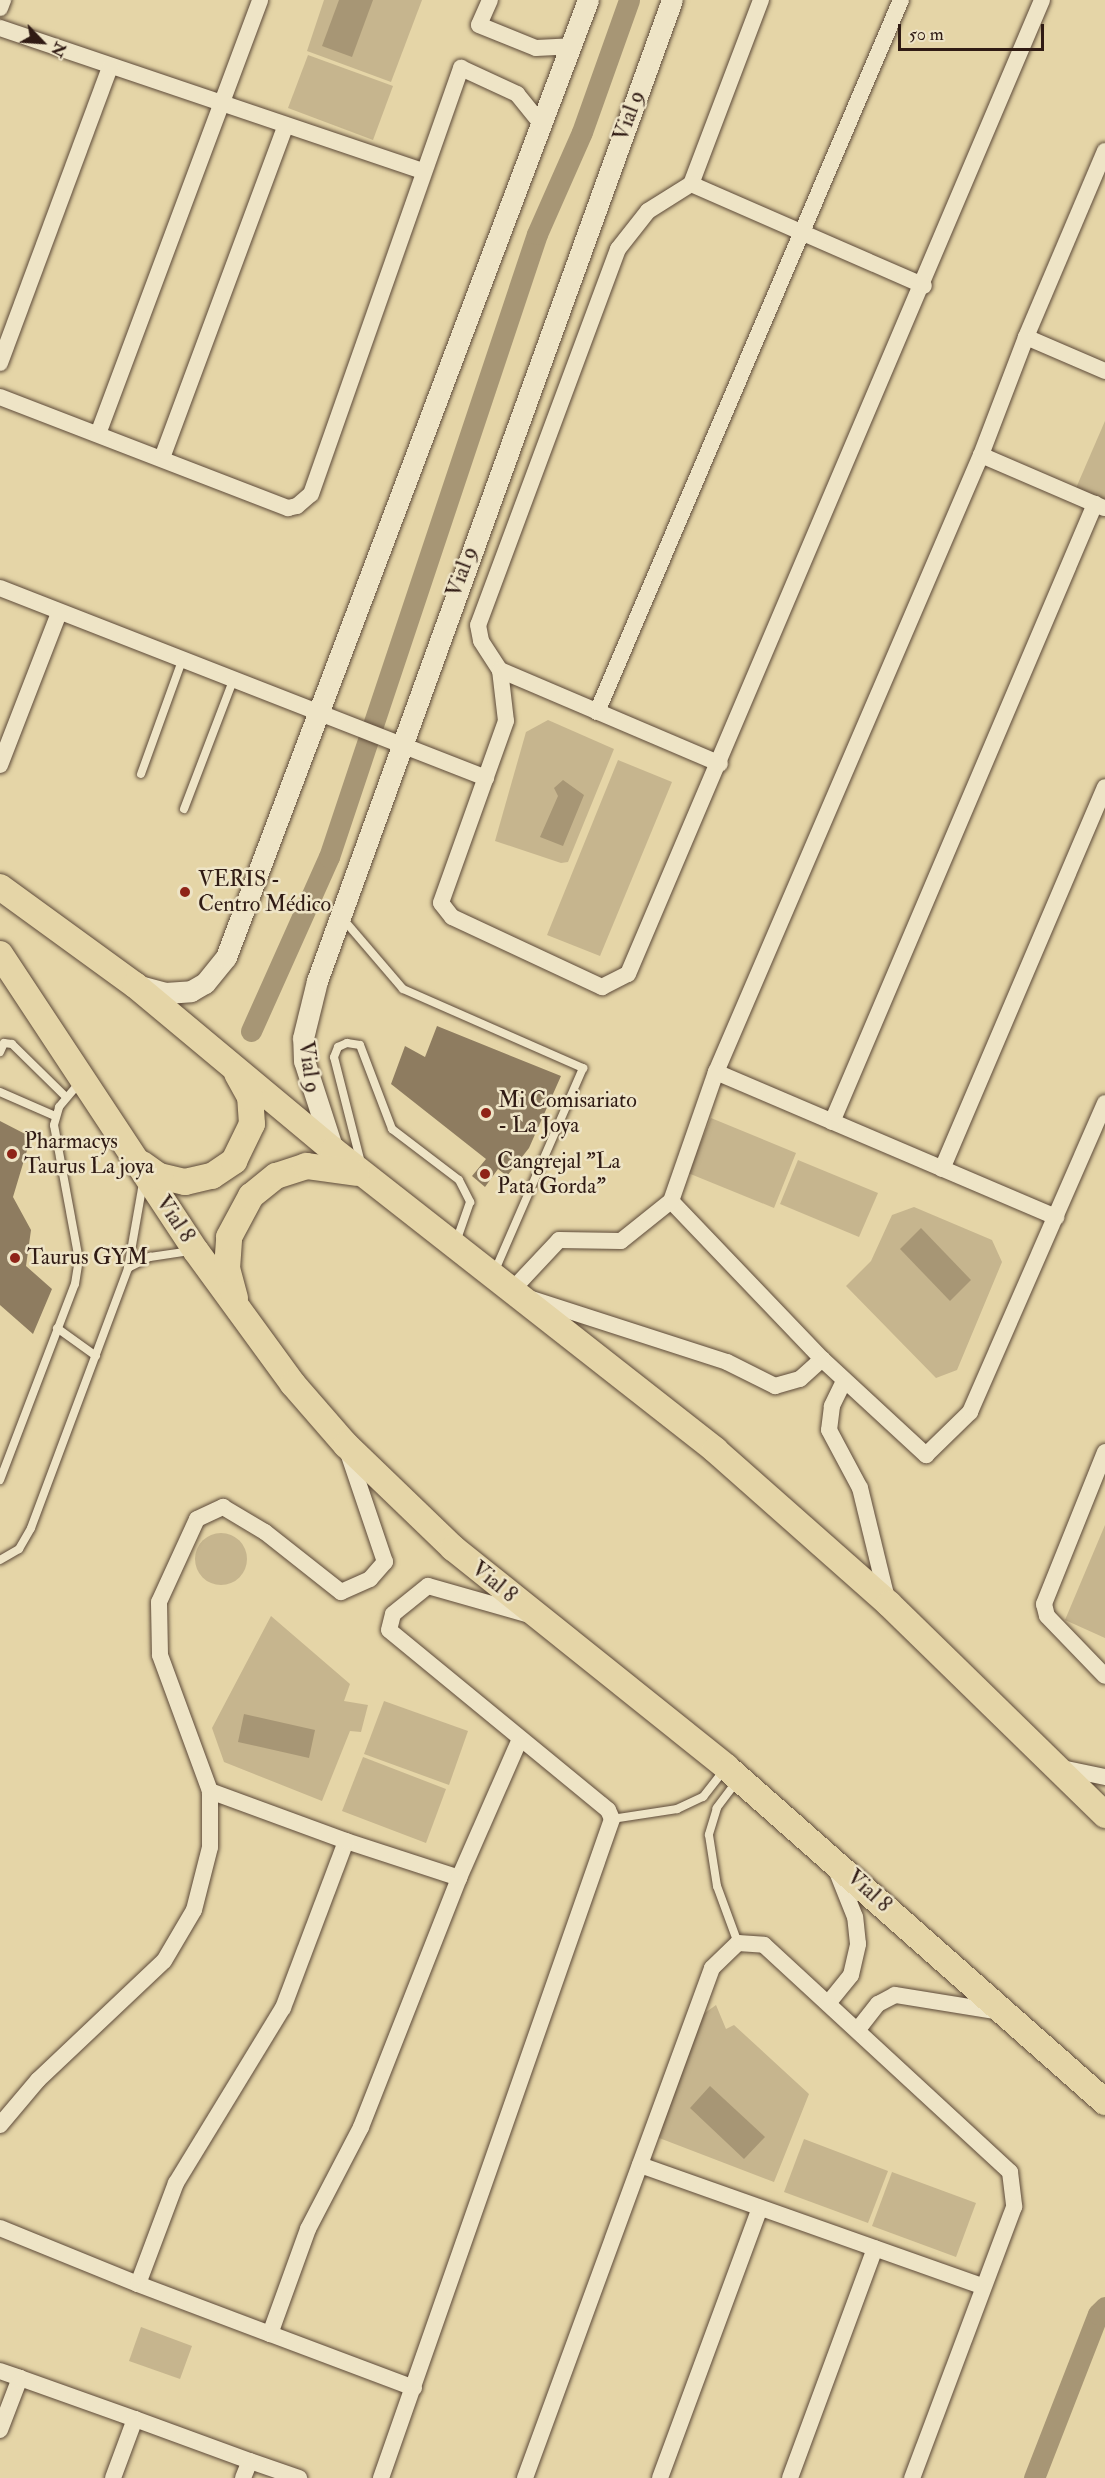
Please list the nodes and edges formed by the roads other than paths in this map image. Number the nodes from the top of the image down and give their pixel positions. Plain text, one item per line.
1 (3, 0) edge
2 (260, 0) edge
3 (490, 0) edge
4 (588, 0) edge
5 (672, 0) edge
6 (761, 0) edge
7 (901, 0) edge
8 (1042, 0) edge
9 (0, 8) edge
10 (0, 28) edge
11 (571, 46) junction
12 (110, 67) junction
13 (222, 104) junction
14 (541, 124) junction
15 (286, 125) junction
16 (1105, 151) edge
17 (423, 171) junction
18 (691, 184) junction
19 (798, 232) junction
20 (924, 286) junction
21 (1026, 337) junction
22 (0, 363) edge
23 (1105, 371) edge
24 (0, 397) edge
25 (98, 434) junction
26 (981, 455) junction
27 (162, 458) junction
28 (1100, 506) edge
29 (0, 588) edge
30 (59, 613) junction
31 (182, 661) junction
32 (500, 670) junction
33 (232, 681) junction
34 (597, 712) junction
35 (319, 715) junction
36 (400, 746) junction
37 (720, 764) junction
38 (0, 765) edge
39 (141, 774) dead end
40 (486, 778) junction
41 (1105, 787) edge
42 (184, 809) dead end
43 (0, 887) edge
44 (340, 915) junction
45 (0, 954) edge
46 (135, 985) junction
47 (0, 1052) edge
48 (227, 1063) junction
49 (716, 1072) junction
50 (75, 1088) junction
51 (0, 1092) edge
52 (1105, 1103) edge
53 (55, 1116) junction
54 (831, 1122) junction
55 (333, 1150) junction
56 (140, 1166) junction
57 (942, 1169) junction
58 (372, 1181) junction
59 (671, 1201) junction
60 (1056, 1217) junction
61 (455, 1245) junction
62 (196, 1251) junction
63 (128, 1268) junction
64 (511, 1286) junction
65 (244, 1318) junction
66 (57, 1328) junction
67 (96, 1356) junction
68 (822, 1359) junction
69 (844, 1381) junction
70 (345, 1444) junction
71 (1104, 1457) edge
72 (0, 1480) edge
73 (0, 1560) edge
74 (889, 1604) junction
75 (540, 1618) junction
76 (1105, 1676) edge
77 (519, 1741) junction
78 (1057, 1767) junction
79 (732, 1773) junction
80 (1105, 1777) edge
81 (210, 1791) junction
82 (1105, 1815) edge
83 (612, 1819) junction
84 (346, 1841) junction
85 (830, 1857) junction
86 (459, 1878) junction
87 (738, 1943) junction
88 (830, 2001) junction
89 (1004, 2013) junction
90 (859, 2028) junction
91 (1105, 2103) edge
92 (0, 2125) edge
93 (640, 2165) junction
94 (760, 2208) junction
95 (0, 2228) edge
96 (875, 2248) junction
97 (138, 2284) junction
98 (982, 2286) junction
99 (270, 2334) junction
100 (0, 2371) edge
101 (20, 2378) junction
102 (414, 2388) junction
103 (135, 2419) junction
104 (0, 2430) edge
105 (250, 2461) junction
106 (113, 2478) edge
107 (243, 2478) edge
108 (299, 2478) edge
109 (381, 2478) edge
110 (525, 2478) edge
111 (660, 2478) edge
112 (790, 2478) edge
113 (912, 2478) edge

1 - 9 street
2 - 13 street
3 - 11 street
4 - 11 street
5 - 36 street, Vial 9
6 - 18 street
7 - 19 street
8 - 20 street
10 - 12 street
11 - 14 street
12 - 13 street
12 - 22 street
13 - 15 street
13 - 25 street
14 - 17 street
14 - 35 street
15 - 17 street
15 - 27 street
16 - 21 street
17 - 27 street
18 - 19 street
18 - 32 street
19 - 20 street
19 - 34 street
20 - 37 street
21 - 23 street
21 - 26 street
24 - 25 street
25 - 27 street
26 - 28 street
26 - 49 street
28 - 54 street
29 - 30 street
30 - 31 street
30 - 38 street
31 - 33 street
31 - 39 lane
32 - 34 street
32 - 40 street
33 - 35 street
33 - 42 lane
34 - 37 street
35 - 36 street
35 - 46 street
36 - 40 street
36 - 44 street, Vial 9
37 - 40 street
41 - 57 street
43 - 46 main road
44 - 55 street, Vial 9
44 - 64 lane
45 - 50 main road, Vial 8
46 - 48 main road
47 - 50 lane
48 - 55 main road
48 - 56 main road
49 - 54 street
49 - 59 street
50 - 53 lane
50 - 56 main road, Vial 8
51 - 53 lane
52 - 60 street
53 - 66 lane
54 - 57 street
55 - 58 main road
56 - 62 main road, Vial 8
56 - 63 lane
57 - 60 street
58 - 61 main road
58 - 61 lane
58 - 65 main road
59 - 64 street
59 - 68 street
60 - 69 street
61 - 64 main road
62 - 63 lane
62 - 65 main road, Vial 8
63 - 67 lane
64 - 68 street
64 - 74 main road
65 - 70 main road, Vial 8
66 - 67 lane
66 - 72 lane
67 - 73 lane
68 - 69 street
69 - 74 street
70 - 75 main road, Vial 8
70 - 81 street
71 - 76 street
74 - 78 main road
75 - 77 street
75 - 79 main road, Vial 8
77 - 83 street
77 - 86 street
78 - 80 street
78 - 82 main road
79 - 83 lane
79 - 85 main road, Vial 8
79 - 87 lane
81 - 84 street
81 - 92 street
83 - 102 street
84 - 86 street
84 - 97 street
85 - 88 street
85 - 89 main road, Vial 8
86 - 99 street
87 - 88 street
87 - 93 street
88 - 90 street
89 - 90 street
89 - 91 main road, Vial 8
90 - 98 street
93 - 94 street
93 - 110 street
94 - 96 street
94 - 111 street
95 - 97 street
96 - 98 street
96 - 112 street
97 - 99 street
98 - 113 street
99 - 102 street
100 - 101 street
101 - 103 street
101 - 104 street
102 - 109 street
103 - 105 street
103 - 106 street
105 - 107 street
105 - 108 street

